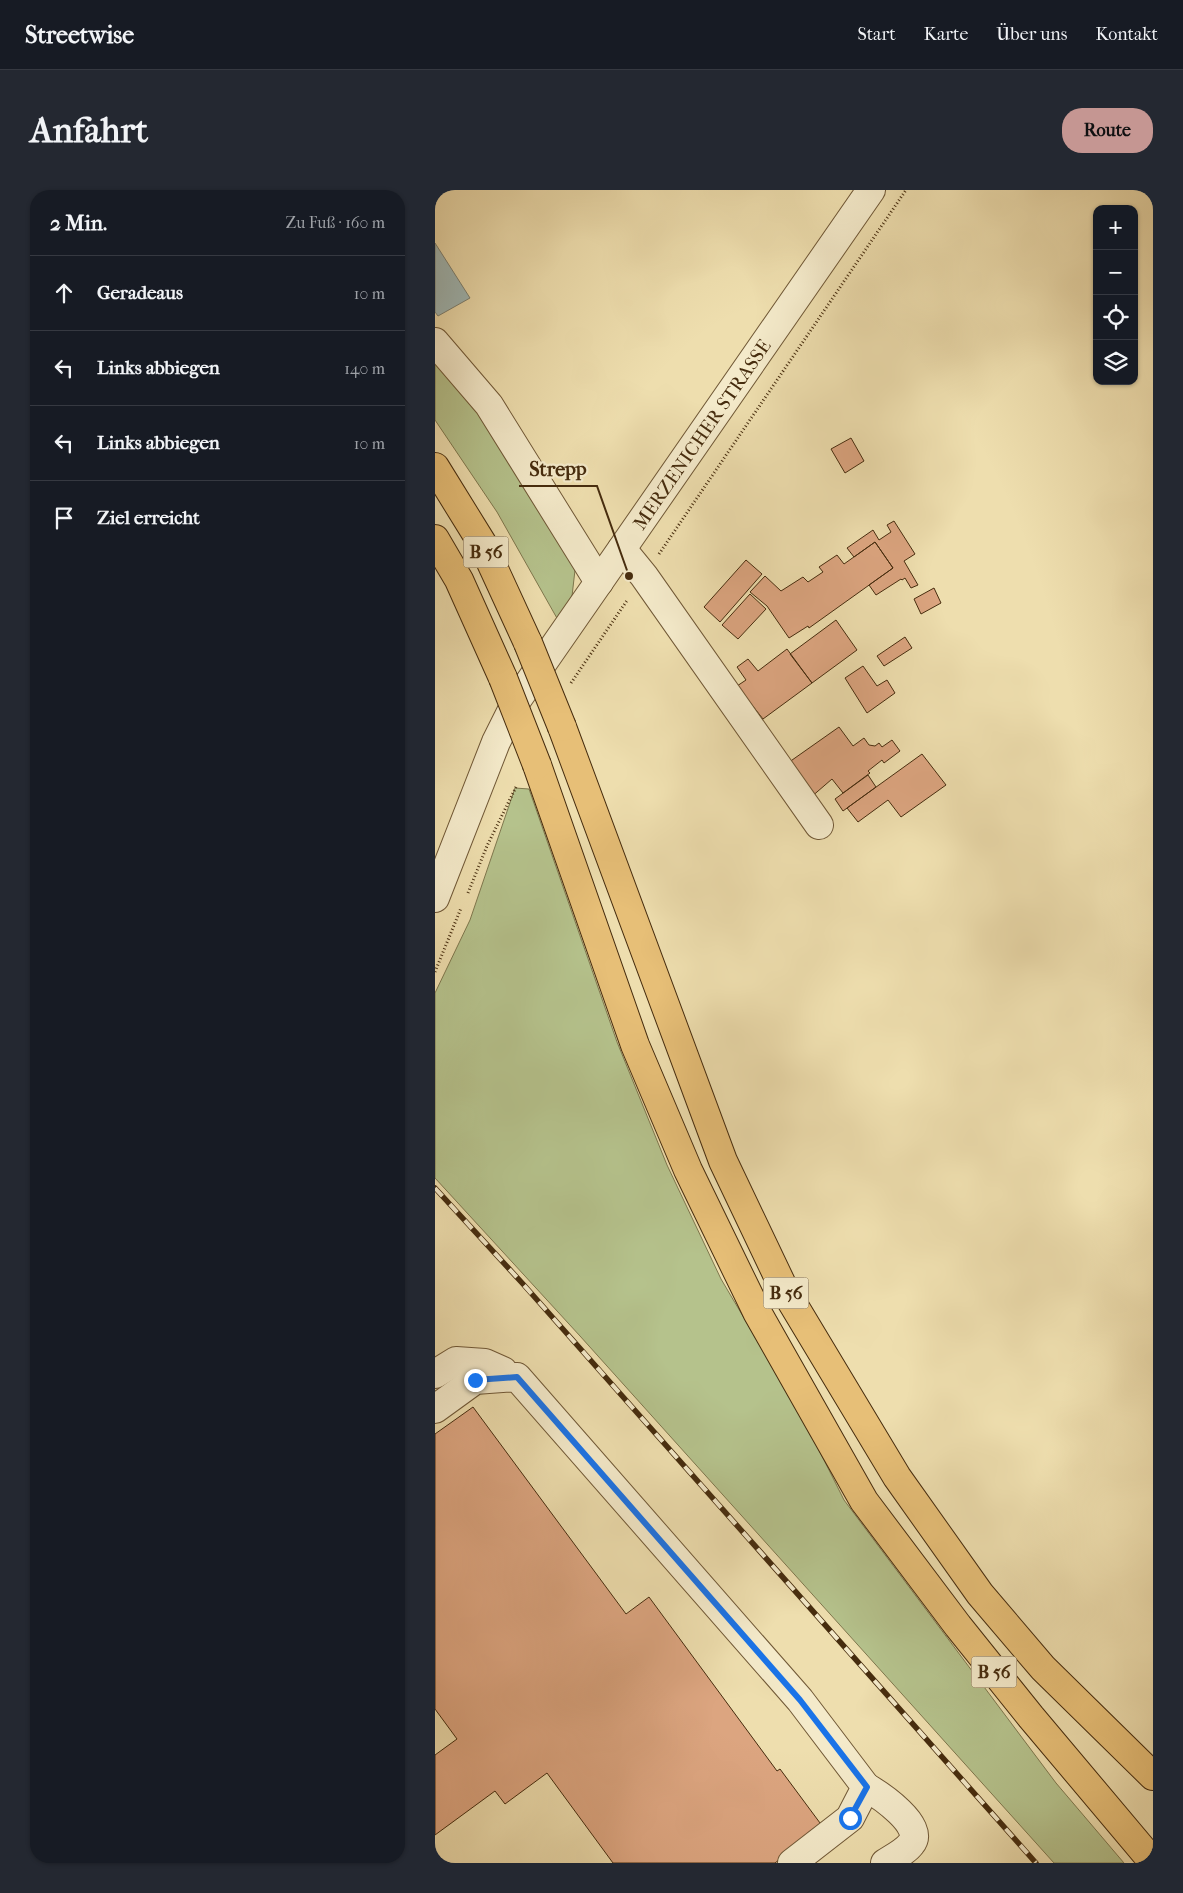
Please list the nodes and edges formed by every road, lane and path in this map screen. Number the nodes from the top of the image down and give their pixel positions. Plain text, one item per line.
1 (871, 190) edge
2 (435, 342) edge
3 (435, 467) edge
4 (435, 540) edge
5 (622, 549) junction
6 (599, 582) junction
7 (819, 825) dead end
8 (435, 898) edge
9 (435, 1374) edge
10 (517, 1377) junction
11 (435, 1409) edge
12 (1153, 1776) edge
13 (867, 1787) junction
14 (1153, 1862) edge
15 (792, 1863) edge
16 (885, 1863) edge

1 - 5 street, MERZENICHER STRASSE
2 - 6 street
3 - 12 main road, B 56, bridge
4 - 14 main road, B 56, bridge
5 - 6 street, MERZENICHER STRASSE
5 - 7 street
6 - 8 street, MERZENICHER STRASSE
9 - 10 street
10 - 11 street
10 - 13 street
13 - 15 street
13 - 16 street

